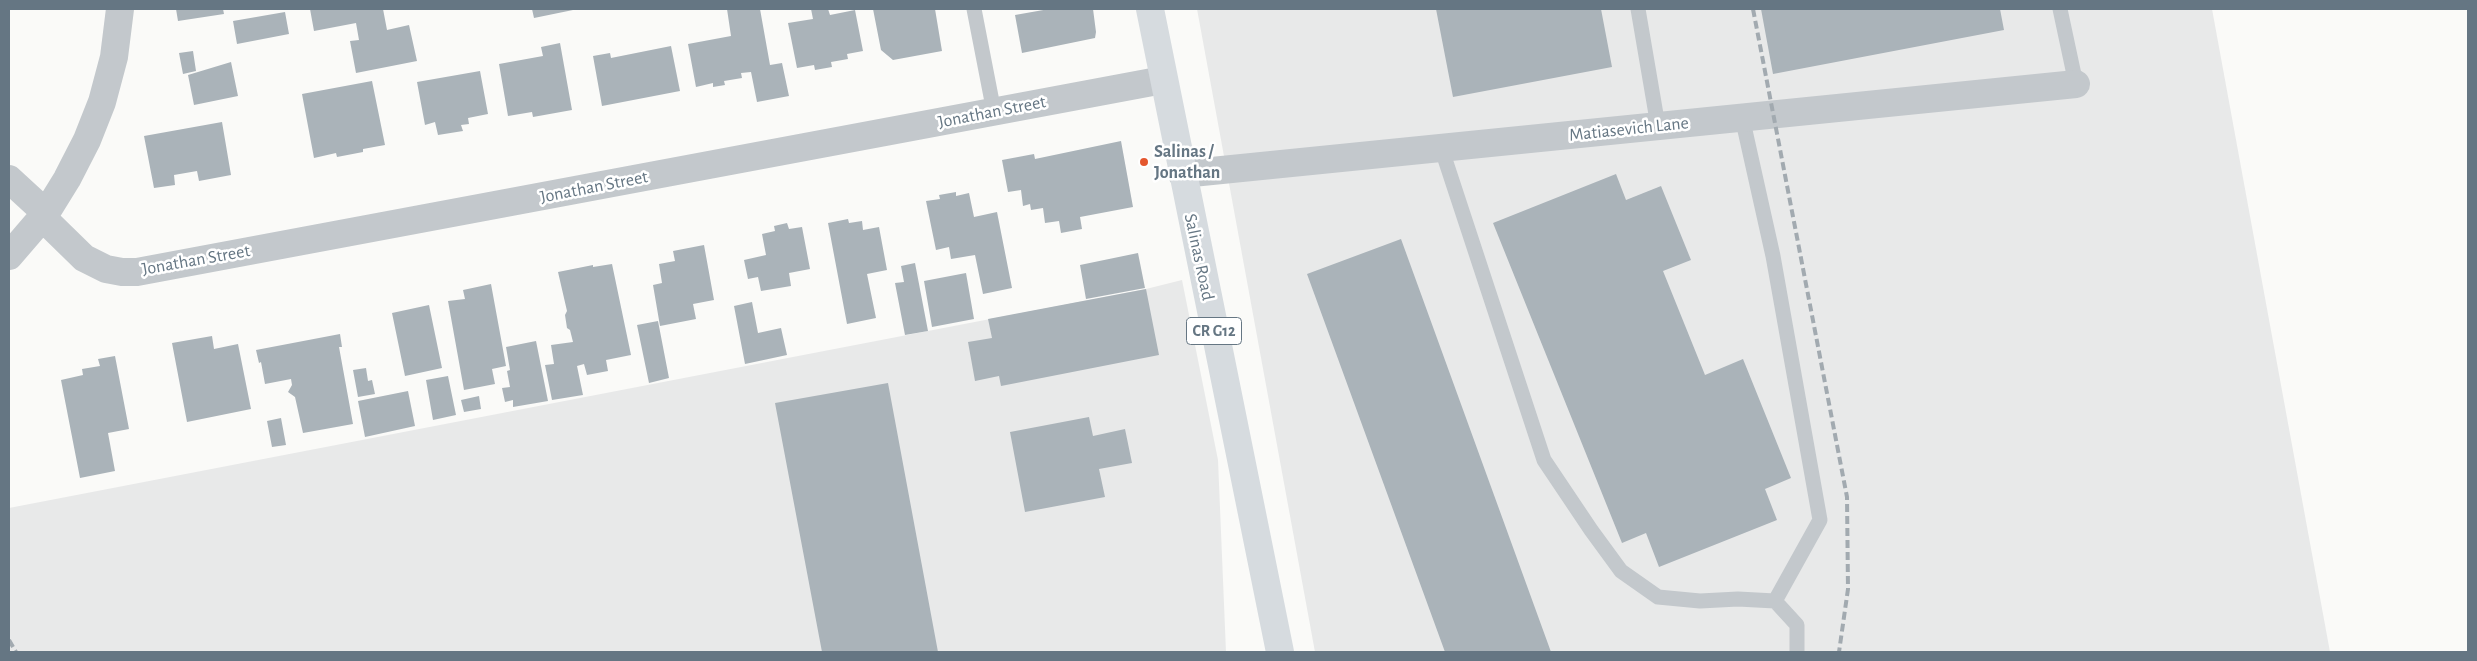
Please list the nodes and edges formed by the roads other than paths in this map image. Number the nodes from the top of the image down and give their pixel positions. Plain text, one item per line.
1 (120, 9) edge
2 (974, 9) edge
3 (1150, 9) edge
4 (1638, 9) edge
5 (2060, 9) edge
6 (1163, 80) junction
7 (2076, 84) joint
8 (994, 112) junction
9 (1742, 117) junction
10 (1658, 126) junction
11 (1442, 147) junction
12 (1182, 174) junction
13 (9, 179) edge
14 (44, 215) junction
15 (9, 256) edge
16 (1775, 601) junction
17 (1280, 652) edge
18 (1796, 652) edge

1 - 14 street
2 - 8 lane
3 - 6 main road, Salinas Road / CR G12
4 - 10 lane
5 - 7 lane
6 - 8 street, Jonathan Street
6 - 12 main road, Salinas Road / CR G12
7 - 9 street, Matiasevich Lane
8 - 14 street, Jonathan Street
9 - 10 street, Matiasevich Lane
9 - 16 lane
10 - 11 street, Matiasevich Lane
11 - 12 street, Matiasevich Lane
11 - 16 lane
12 - 17 main road, Salinas Road / CR G12
13 - 14 street, Jonathan Street
14 - 15 street
16 - 18 lane

